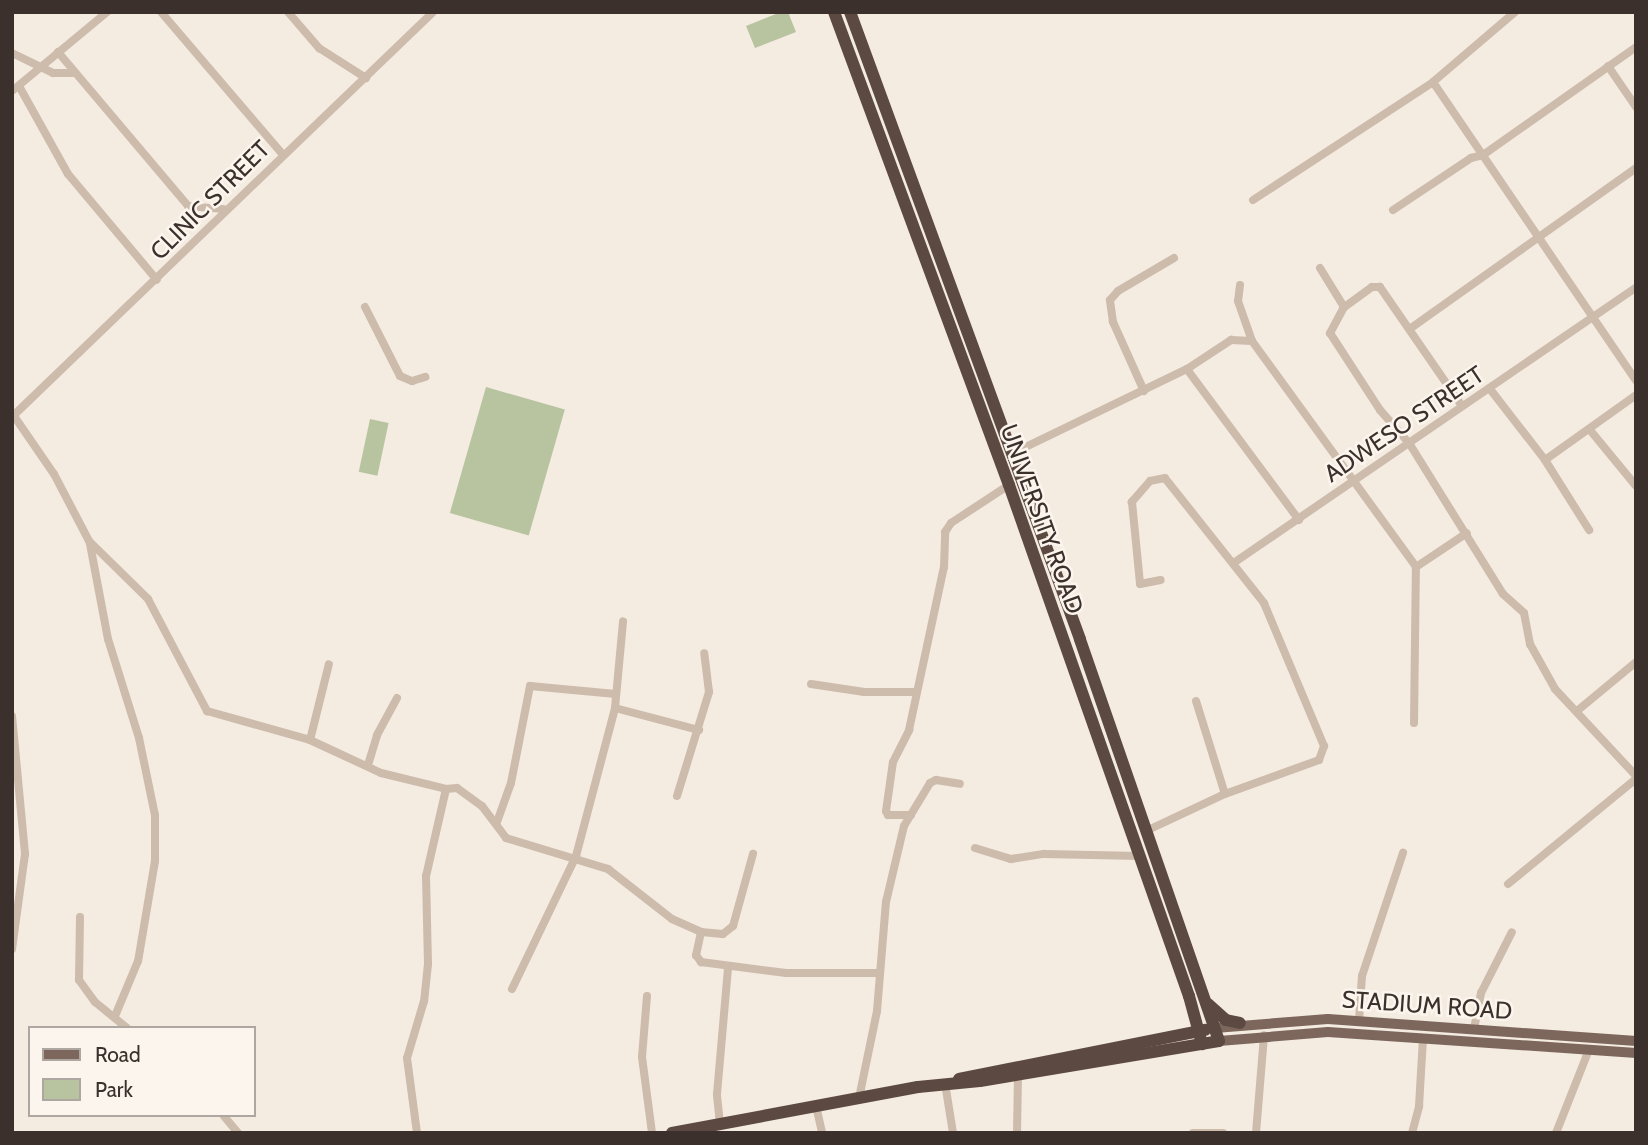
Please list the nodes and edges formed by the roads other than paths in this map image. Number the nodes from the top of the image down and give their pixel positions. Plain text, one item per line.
1 (107, 12) edge
2 (161, 12) edge
3 (288, 12) edge
4 (433, 12) edge
5 (834, 12) edge
6 (850, 12) edge
7 (1515, 12) edge
8 (1636, 47) edge
9 (58, 52) junction
10 (12, 53) edge
11 (41, 66) junction
12 (1608, 66) junction
13 (74, 73) junction
14 (366, 78) junction
15 (1433, 82) junction
16 (16, 89) edge
17 (1636, 107) edge
18 (283, 155) junction
19 (1483, 155) junction
20 (1636, 168) edge
21 (1253, 200) dead end
22 (224, 209) junction
23 (1393, 210) dead end
24 (1537, 237) junction
25 (1174, 258) dead end
26 (1320, 268) dead end
27 (157, 281) junction
28 (1240, 285) dead end
29 (1636, 287) edge
30 (365, 307) dead end
31 (1343, 307) junction
32 (1594, 316) junction
33 (1410, 328) junction
34 (1252, 341) junction
35 (1187, 369) junction
36 (425, 377) dead end
37 (1636, 382) edge
38 (1490, 388) junction
39 (1144, 391) junction
40 (1636, 395) edge
41 (1462, 406) junction
42 (15, 417) edge
43 (1590, 430) junction
44 (12, 431) edge
45 (1409, 443) junction
46 (1011, 454) junction
47 (1545, 460) junction
48 (1353, 482) junction
49 (1009, 485) junction
50 (1636, 486) edge
51 (1299, 520) junction
52 (1589, 530) dead end
53 (1467, 533) junction
54 (89, 541) junction
55 (1235, 562) junction
56 (1416, 566) junction
57 (1161, 580) dead end
58 (623, 621) dead end
59 (704, 653) dead end
60 (1636, 662) edge
61 (329, 664) dead end
62 (811, 684) dead end
63 (916, 692) junction
64 (617, 694) junction
65 (397, 698) dead end
66 (1196, 701) dead end
67 (615, 708) junction
68 (1577, 711) junction
69 (12, 716) edge
70 (1414, 723) dead end
71 (699, 730) junction
72 (310, 740) junction
73 (14, 763) edge
74 (368, 765) junction
75 (1636, 778) edge
76 (960, 784) dead end
77 (446, 789) junction
78 (1225, 794) junction
79 (677, 796) dead end
80 (911, 815) junction
81 (497, 822) junction
82 (1148, 830) junction
83 (975, 848) dead end
84 (1403, 853) dead end
85 (753, 854) dead end
86 (576, 856) junction
87 (1140, 856) junction
88 (1508, 884) dead end
89 (80, 917) dead end
90 (701, 932) junction
91 (1512, 932) dead end
92 (12, 950) edge
93 (727, 967) junction
94 (878, 973) junction
95 (512, 989) dead end
96 (647, 996) dead end
97 (1189, 996) junction
98 (1206, 1002) junction
99 (115, 1016) junction
100 (1359, 1021) junction
101 (1240, 1023) junction
102 (125, 1026) edge
103 (1215, 1028) junction
104 (1474, 1029) junction
105 (1179, 1032) junction
106 (1527, 1034) junction
107 (1264, 1035) junction
108 (1201, 1037) junction
109 (1423, 1038) junction
110 (1219, 1041) junction
111 (1636, 1041) edge
112 (1524, 1047) junction
113 (1588, 1052) junction
114 (1636, 1053) edge
115 (1018, 1074) junction
116 (947, 1083) junction
117 (859, 1098) junction
118 (816, 1106) junction
119 (225, 1117) edge
120 (720, 1124) junction
121 (238, 1133) edge
122 (417, 1133) edge
123 (652, 1133) edge
124 (672, 1133) edge
125 (821, 1133) edge
126 (953, 1133) edge
127 (1017, 1133) edge
128 (1193, 1133) edge
129 (1223, 1133) edge
130 (1256, 1133) edge
131 (1412, 1133) edge
132 (1556, 1133) edge

1 - 9 street
2 - 18 street
3 - 14 street
4 - 14 street, CLINIC STREET
5 - 49 highway, UNIVERSITY ROAD
6 - 46 highway, UNIVERSITY ROAD
7 - 15 street
8 - 12 street
9 - 11 street
9 - 13 street
10 - 11 street
11 - 13 street
11 - 16 street
12 - 17 street
12 - 19 street
13 - 22 street
14 - 18 street, CLINIC STREET
15 - 19 street
15 - 21 street
16 - 27 street
18 - 22 street, CLINIC STREET
19 - 23 street
19 - 24 street
20 - 24 street
22 - 27 street, CLINIC STREET
24 - 32 street
24 - 33 street
25 - 39 street
26 - 31 street
27 - 42 street, CLINIC STREET
28 - 34 street
29 - 32 street, ADWESO STREET
30 - 36 street
31 - 33 street
31 - 45 street
32 - 37 street
32 - 38 street, ADWESO STREET
33 - 41 street
34 - 35 street
34 - 48 street
35 - 39 street
35 - 51 street
38 - 41 street, ADWESO STREET
38 - 47 street
39 - 46 street
40 - 43 street
41 - 45 street, ADWESO STREET
42 - 44 street, CLINIC STREET
42 - 54 street
43 - 47 street
43 - 50 street
45 - 48 street, ADWESO STREET
45 - 53 street
46 - 82 highway, UNIVERSITY ROAD
47 - 52 street
48 - 51 street, ADWESO STREET
48 - 56 street
49 - 63 street
49 - 87 highway, UNIVERSITY ROAD
51 - 55 street, ADWESO STREET
53 - 56 street
53 - 68 street
54 - 72 street
54 - 99 street
55 - 57 street
55 - 78 street
56 - 70 street
58 - 64 street
59 - 71 street
60 - 68 street
61 - 72 street
62 - 63 street
63 - 80 street
64 - 67 street
64 - 81 street
65 - 74 street
66 - 78 street
67 - 71 street
67 - 86 street
68 - 75 street
69 - 73 street
71 - 79 street
72 - 74 street
73 - 92 street
74 - 77 street
75 - 88 street
76 - 80 street
77 - 81 street
77 - 122 street
78 - 82 street
80 - 94 street
81 - 86 street
82 - 98 highway, UNIVERSITY ROAD
83 - 87 street
84 - 100 street
85 - 90 street
86 - 90 street
86 - 95 street
87 - 97 highway, UNIVERSITY ROAD
89 - 99 street
90 - 93 street
91 - 104 street
93 - 94 street
93 - 120 street
94 - 117 street
96 - 123 street
97 - 105 highway
97 - 108 highway, UNIVERSITY ROAD
98 - 101 highway
98 - 103 highway, UNIVERSITY ROAD
99 - 102 street
100 - 101 main road, STADIUM ROAD
100 - 104 main road, STADIUM ROAD
101 - 103 main road, STADIUM ROAD
103 - 108 highway
103 - 110 highway, UNIVERSITY ROAD
104 - 106 main road, STADIUM ROAD
105 - 108 highway
105 - 116 highway
106 - 111 main road, STADIUM ROAD
106 - 112 main road
107 - 109 main road, STADIUM ROAD
107 - 110 main road, STADIUM ROAD
107 - 130 street
108 - 110 highway
108 - 115 highway
109 - 112 main road, STADIUM ROAD
109 - 131 street
112 - 113 main road, STADIUM ROAD
113 - 114 main road, STADIUM ROAD
113 - 132 street
115 - 116 highway
115 - 127 street
116 - 117 highway
116 - 126 street
117 - 118 highway
118 - 120 highway
118 - 125 street
119 - 121 street
120 - 124 highway
128 - 129 street

